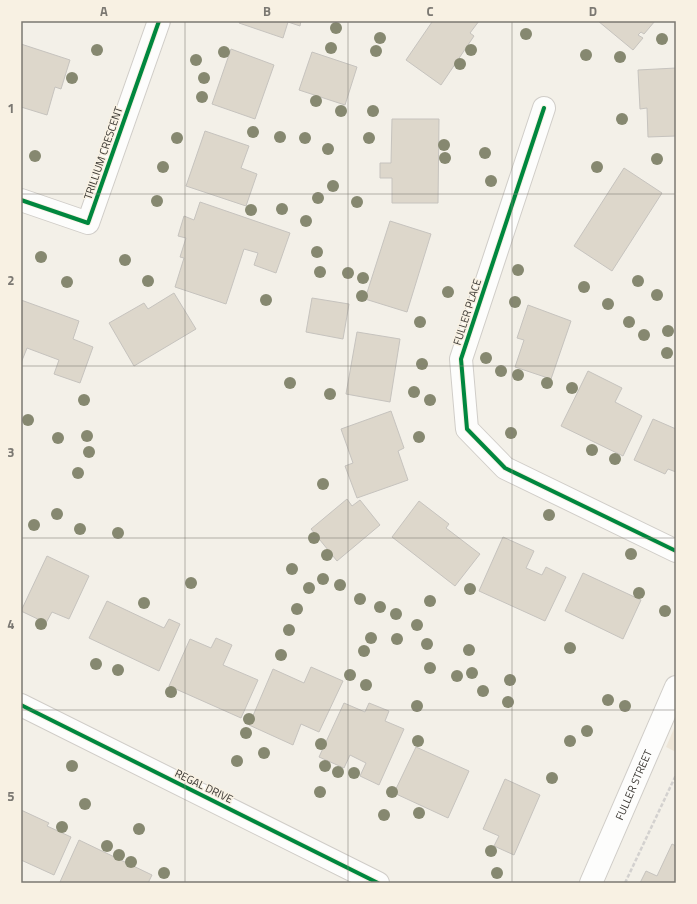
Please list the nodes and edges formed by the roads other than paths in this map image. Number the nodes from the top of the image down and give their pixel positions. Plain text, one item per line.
1 (159, 21) edge
2 (544, 108) dead end
3 (21, 200) edge
4 (676, 551) edge
5 (676, 687) edge
6 (21, 705) edge
7 (378, 883) edge
8 (591, 883) edge

1 - 3 street, TRILLIUM CRESCENT
2 - 4 street, FULLER PLACE
5 - 8 street, FULLER STREET
6 - 7 street, REGAL DRIVE

